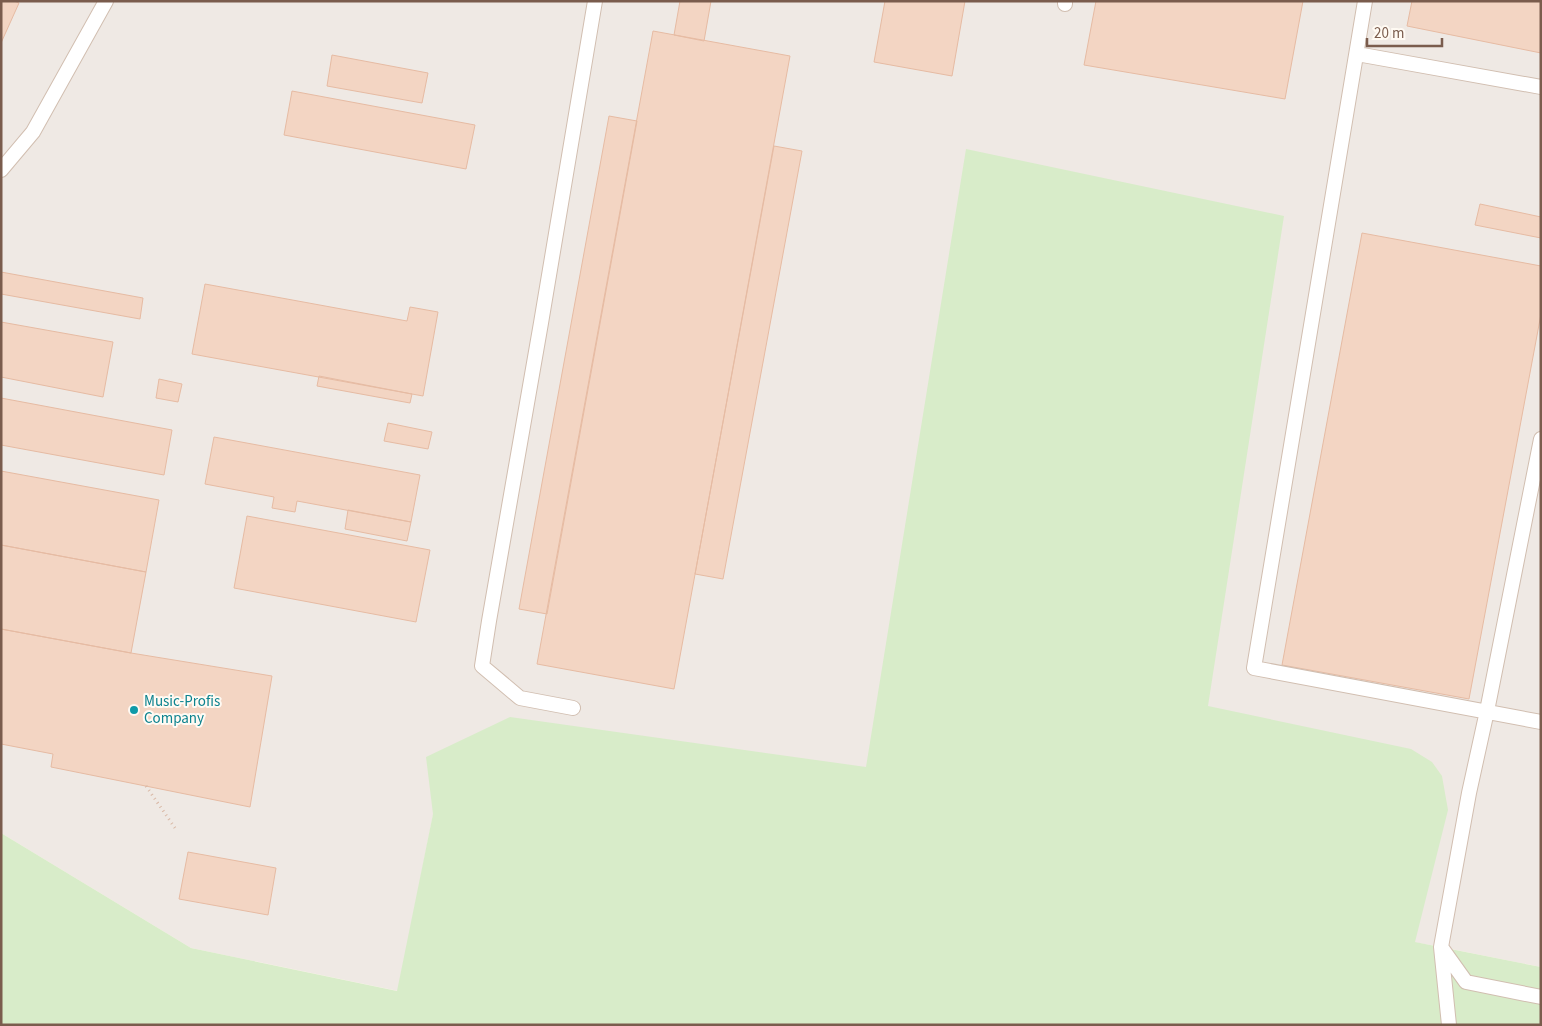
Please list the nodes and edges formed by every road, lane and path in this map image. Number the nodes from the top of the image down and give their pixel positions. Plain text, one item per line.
1 (106, 1) edge
2 (595, 1) edge
3 (1366, 1) edge
4 (1357, 54) junction
5 (1541, 87) edge
6 (1, 170) edge
7 (1541, 438) edge
8 (573, 708) dead end
9 (1487, 711) junction
10 (1541, 722) edge
11 (146, 786) dead end
12 (175, 828) dead end
13 (1441, 947) junction
14 (1541, 997) edge
15 (1450, 1025) edge

1 - 6 lane
2 - 8 lane
3 - 4 lane
4 - 5 lane
4 - 9 lane
7 - 9 lane
9 - 10 lane
9 - 13 lane
11 - 12 path
13 - 14 lane
13 - 15 lane

